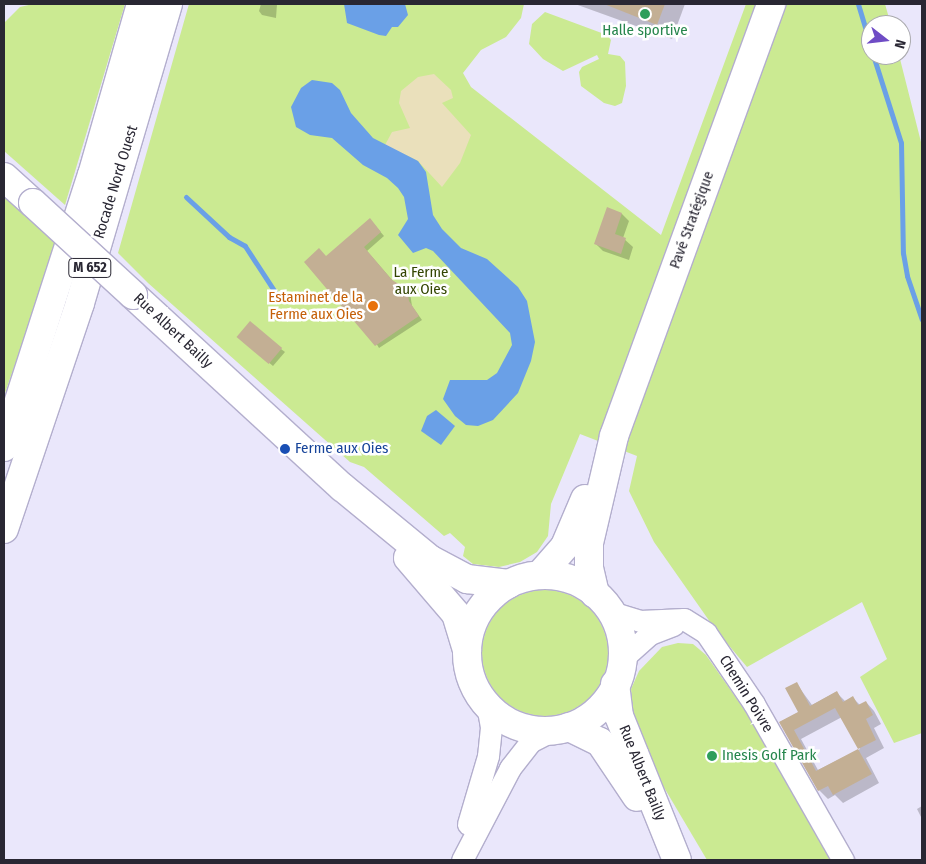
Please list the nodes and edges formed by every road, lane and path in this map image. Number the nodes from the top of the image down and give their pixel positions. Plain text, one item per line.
1 (141, 4) edge
2 (168, 4) edge
3 (770, 4) edge
4 (4, 176) edge
5 (614, 436) junction
6 (4, 447) edge
7 (342, 487) junction
8 (4, 530) edge
9 (540, 575) junction
10 (509, 584) junction
11 (603, 603) junction
12 (706, 633) junction
13 (467, 651) junction
14 (622, 658) junction
15 (615, 684) junction
16 (487, 706) junction
17 (561, 728) junction
18 (456, 860) edge
19 (462, 860) edge
20 (672, 860) edge
21 (677, 860) edge
22 (843, 860) edge

1 - 6 main road, Rocade Nord Ouest / M 652
2 - 8 main road, Rocade Nord Ouest / M 652
3 - 5 main road, Pavé Stratégique
4 - 7 main road, Rue Albert Bailly, bridge
5 - 9 main road, Pavé Stratégique
5 - 11 main road, Pavé Stratégique
7 - 10 main road, Rue Albert Bailly
7 - 13 main road, Rue Albert Bailly
9 - 10 main road
9 - 11 main road
10 - 13 main road
11 - 12 street, Chemin Poivre
11 - 14 main road
12 - 14 street
12 - 22 street, Chemin Poivre
13 - 16 main road
14 - 15 main road
15 - 17 main road
15 - 21 main road, Rue Albert Bailly
16 - 17 main road
16 - 18 street
17 - 19 street
17 - 20 main road, Rue Albert Bailly

